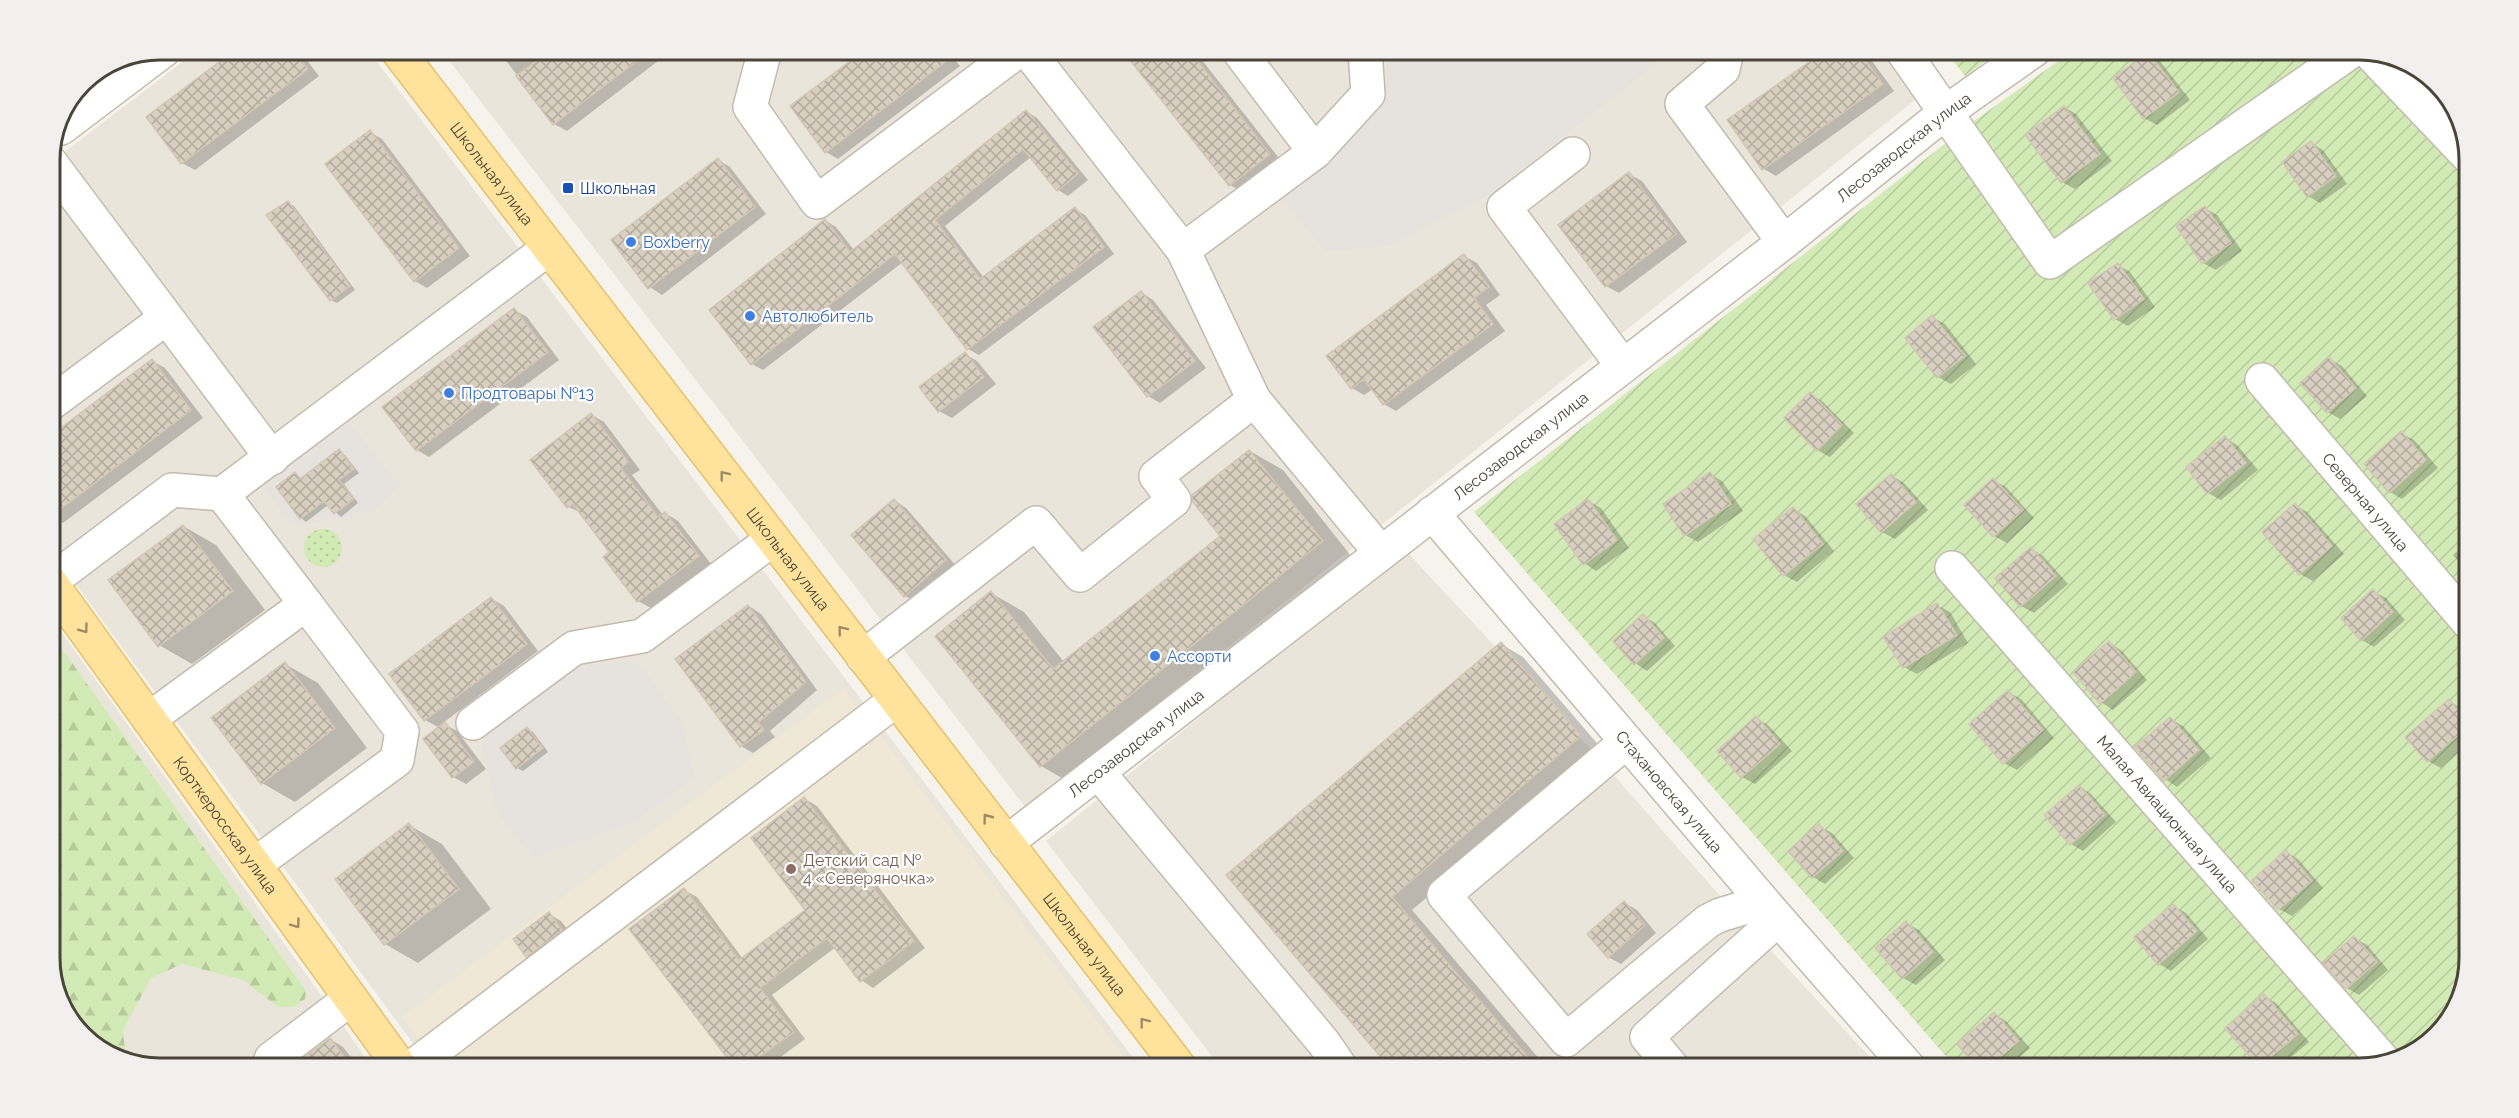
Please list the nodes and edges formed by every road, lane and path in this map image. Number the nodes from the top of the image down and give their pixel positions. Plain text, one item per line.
1 (405, 60) edge
2 (762, 60) edge
3 (1006, 60) edge
4 (1036, 60) edge
5 (1246, 60) edge
6 (1366, 60) edge
7 (1725, 60) edge
8 (1909, 60) edge
9 (2020, 60) edge
10 (2339, 60) edge
11 (150, 61) edge
12 (2379, 62) edge
13 (1946, 112) junction
14 (67, 123) edge
15 (2458, 144) edge
16 (1315, 152) junction
17 (1573, 154) dead end
18 (60, 175) edge
19 (1784, 242) junction
20 (549, 248) junction
21 (1183, 250) junction
22 (166, 318) junction
23 (1623, 366) junction
24 (2262, 380) dead end
25 (60, 397) edge
26 (1254, 400) junction
27 (272, 458) junction
28 (222, 494) junction
29 (1432, 513) junction
30 (773, 539) junction
31 (1381, 553) junction
32 (1952, 568) dead end
33 (60, 574) edge
34 (60, 596) edge
35 (306, 604) junction
36 (2459, 611) edge
37 (863, 657) junction
38 (896, 700) junction
39 (149, 719) junction
40 (473, 723) dead end
41 (1626, 742) junction
42 (1098, 772) junction
43 (1006, 843) junction
44 (254, 865) junction
45 (1771, 910) junction
46 (350, 999) junction
47 (2379, 1056) edge
48 (272, 1058) edge
49 (394, 1058) edge
50 (424, 1058) edge
51 (1172, 1058) edge
52 (1334, 1058) edge
53 (1665, 1058) edge
54 (1900, 1058) edge

1 - 20 main road, Школьная улица
2 - 3 street
4 - 21 street
5 - 16 street
6 - 16 street
7 - 19 street
8 - 13 street
9 - 13 street, Лесозаводская улица
10 - 13 street
11 - 14 street
12 - 15 street
13 - 19 street, Лесозаводская улица
16 - 21 street
17 - 23 street
18 - 22 street
19 - 23 street, Лесозаводская улица
20 - 27 street
30 -> 20 main road, Школьная улица
21 - 26 street
22 - 25 street
22 - 27 street
23 - 29 street, Лесозаводская улица
24 - 36 street, Северная улица
26 - 31 street
26 - 37 street
27 - 28 street
28 - 33 street
28 - 35 street
29 - 31 street, Лесозаводская улица
29 - 41 street, Стахановская улица
37 -> 30 main road, Школьная улица
30 - 40 street
31 - 42 street, Лесозаводская улица
32 - 47 street, Малая Авиационная улица
34 -> 39 main road, Корткеросская улица
35 - 39 street
35 - 44 street
37 - 38 main road, Школьная улица
43 -> 38 main road, Школьная улица
38 - 50 street
39 - 44 main road, Корткеросская улица
41 - 45 street, Стахановская улица
41 - 45 street
42 - 43 street, Лесозаводская улица
42 - 52 street
51 -> 43 main road, Школьная улица
44 -> 46 main road, Корткеросская улица
45 - 53 street
45 - 54 street, Стахановская улица
46 - 48 street
46 - 49 main road, Корткеросская улица

